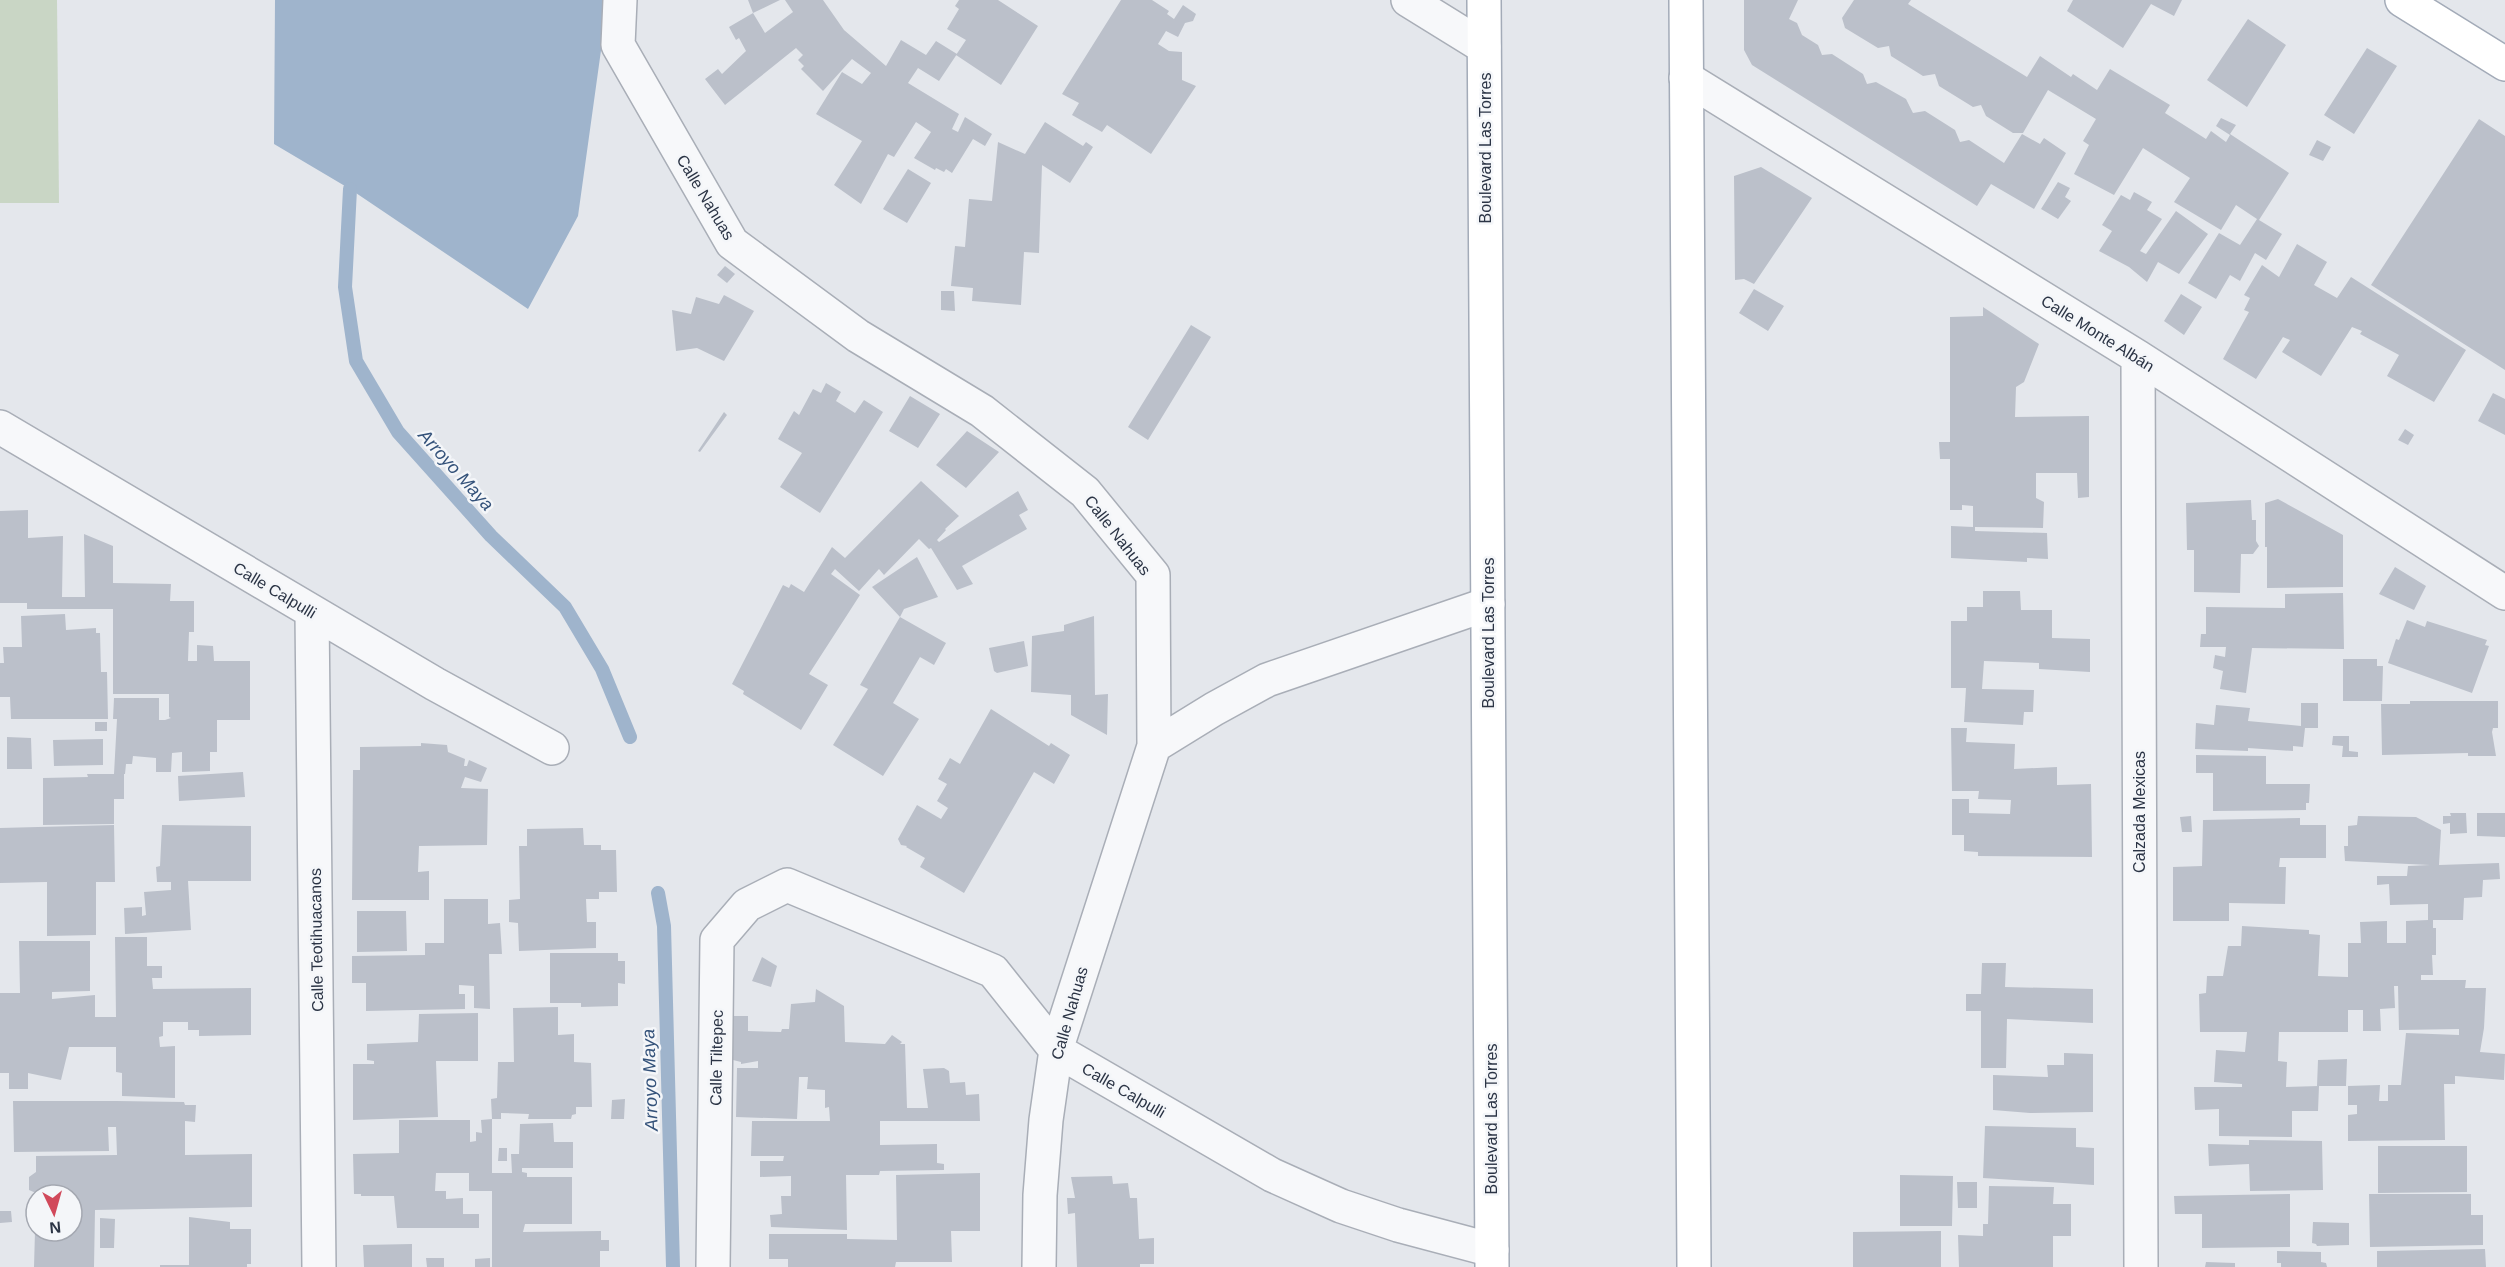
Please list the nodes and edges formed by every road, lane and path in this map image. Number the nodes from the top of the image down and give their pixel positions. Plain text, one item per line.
1 (620, 0) edge
2 (1408, 0) edge
3 (1484, 0) edge
4 (1686, 0) edge
5 (2402, 0) edge
6 (1484, 47) junction
7 (2505, 64) edge
8 (1686, 78) junction
9 (2138, 357) junction
10 (0, 428) edge
11 (2505, 593) edge
12 (1488, 604) junction
13 (312, 612) junction
14 (1154, 746) junction
15 (552, 748) dead end
16 (787, 885) joint
17 (1056, 1050) junction
18 (1492, 1259) edge
19 (319, 1267) edge
20 (713, 1267) edge
21 (1039, 1267) edge
22 (1694, 1267) edge
23 (2140, 1267) edge

1 - 14 street, Calle Nahuas
2 - 6 street
3 - 6 main road, Boulevard Las Torres
4 - 8 main road
5 - 7 main road
6 - 12 main road, Boulevard Las Torres
8 - 9 street, Calle Monte Albán
8 - 22 main road
9 - 11 street, Calle Monte Albán
9 - 23 street, Calzada Mexicas
10 - 13 street, Calle Calpulli
12 - 14 street
12 - 18 main road, Boulevard Las Torres
13 - 15 street, Calle Calpulli
13 - 19 street, Calle Teotihuacanos
14 - 17 street, Calle Nahuas
16 - 17 street, Calle Calpulli
16 - 20 street, Calle Tiltepec
17 - 18 street, Calle Calpulli
17 - 21 street, Calle Nahuas

